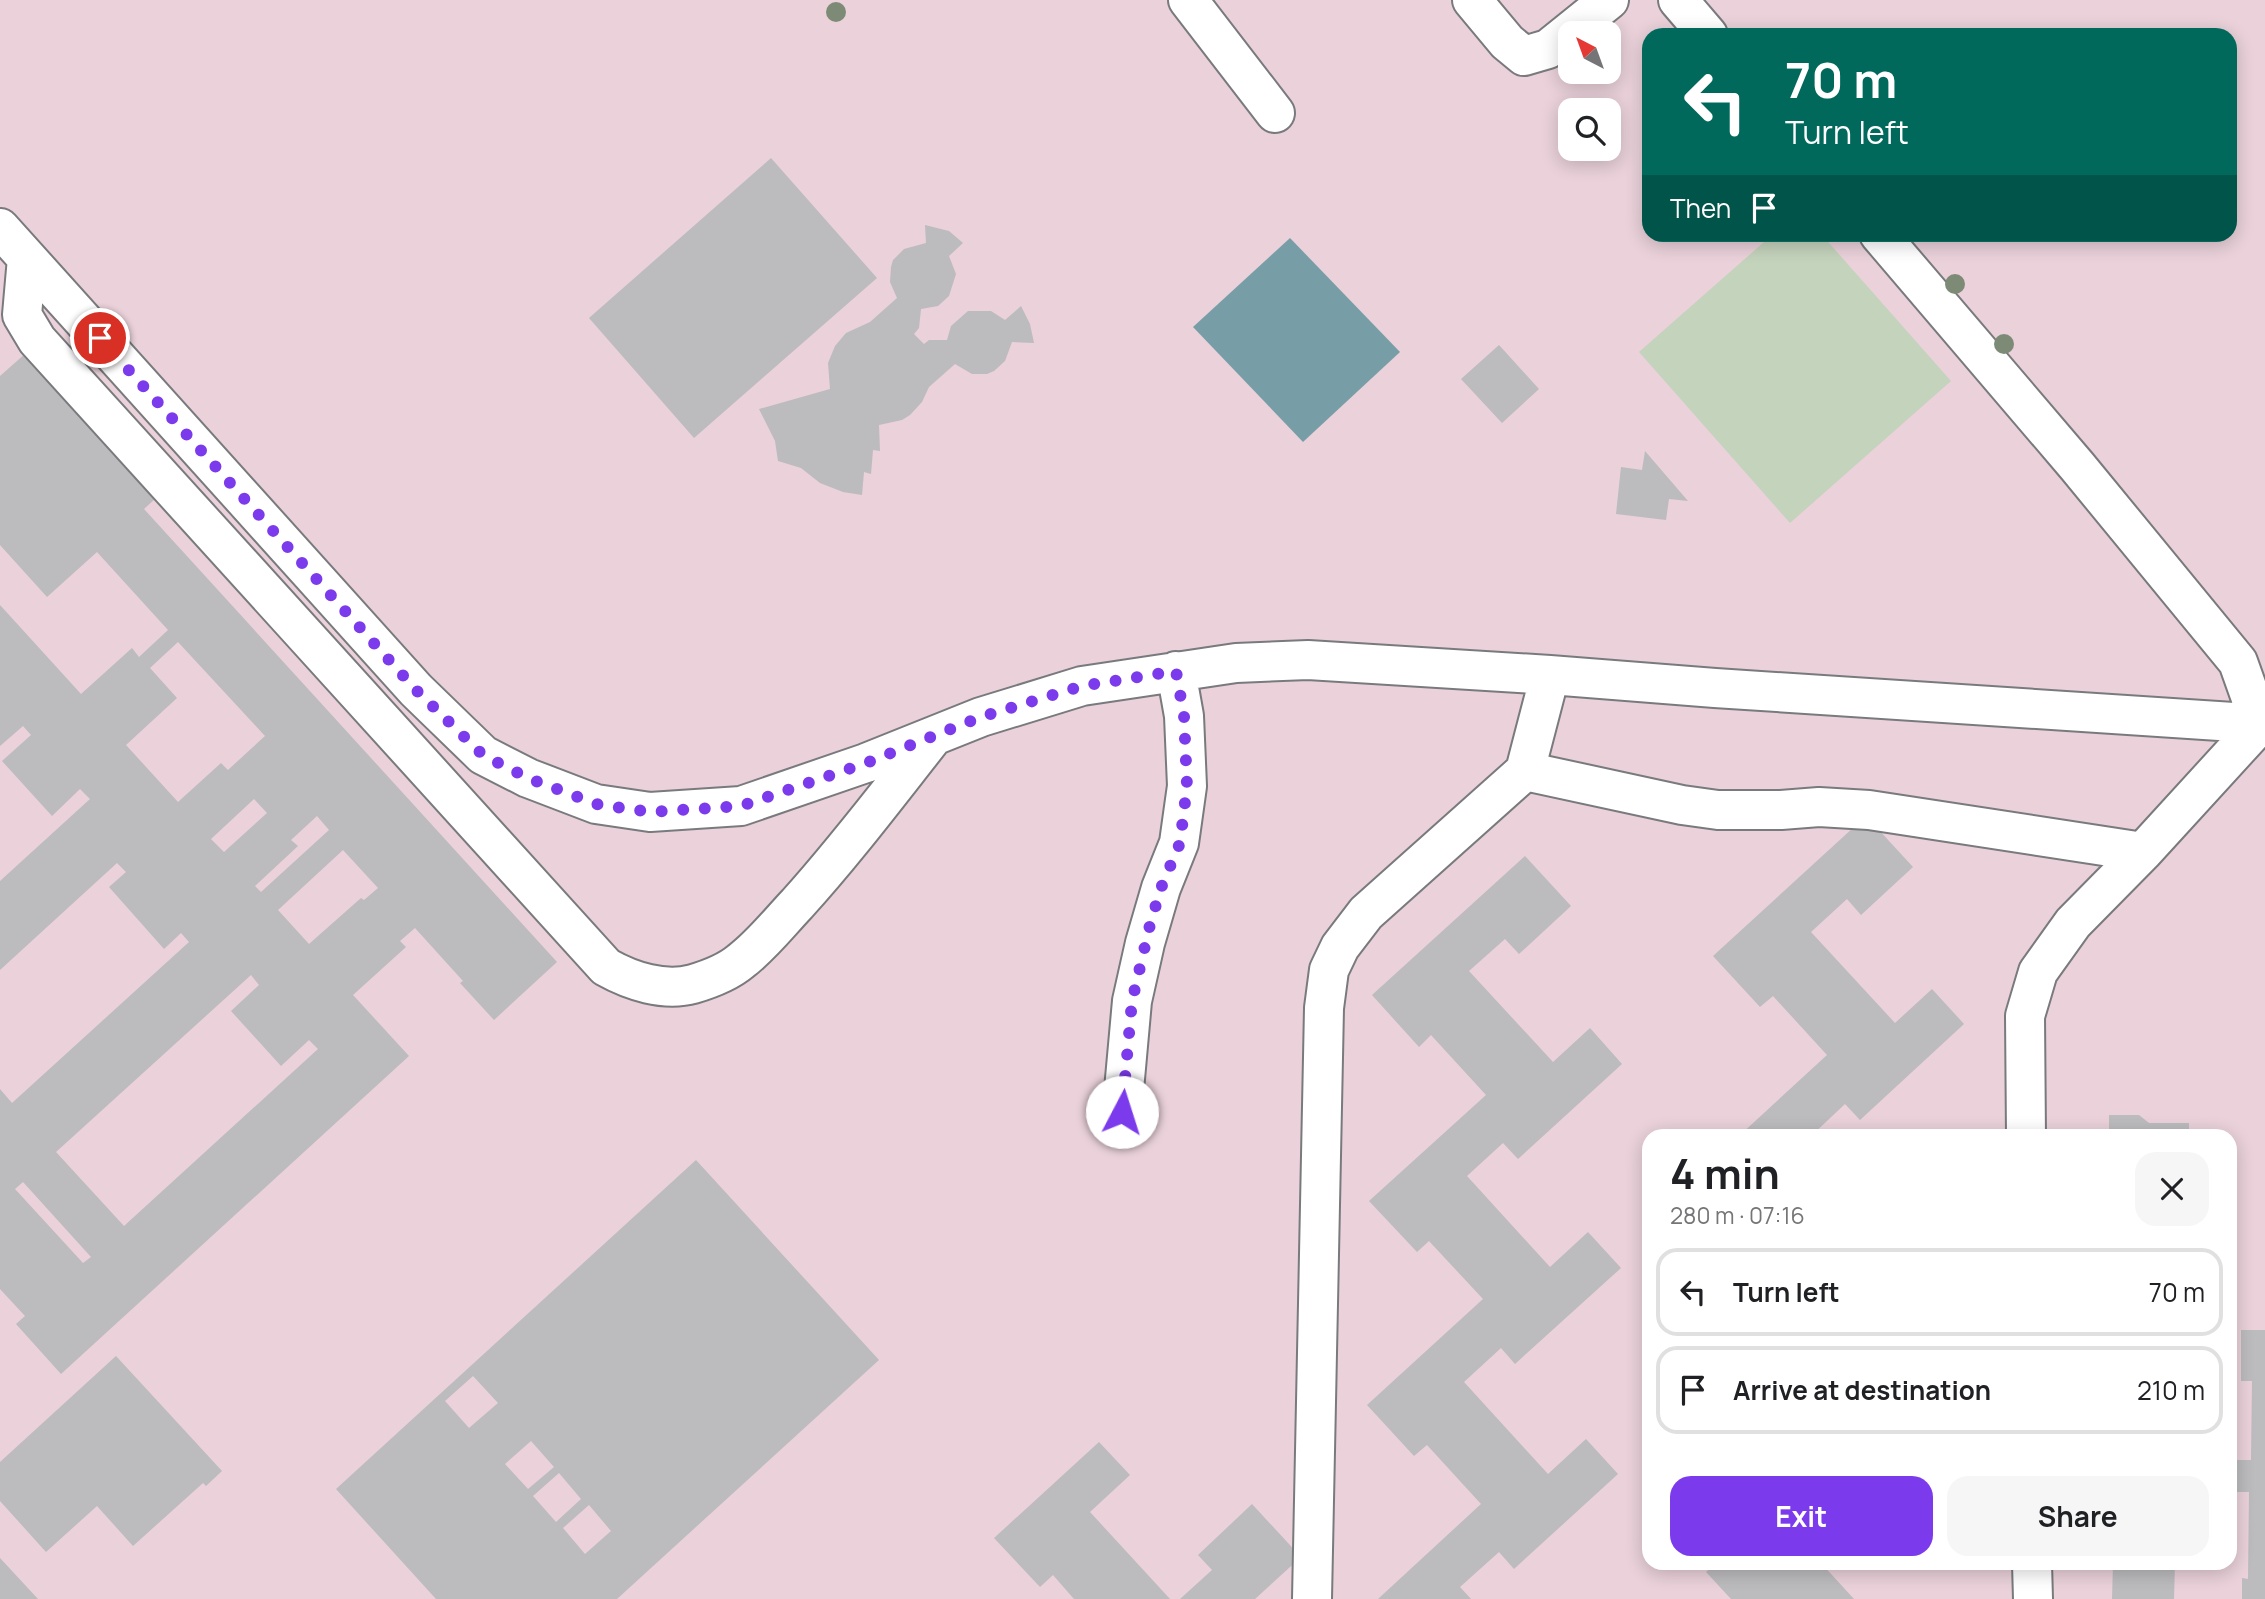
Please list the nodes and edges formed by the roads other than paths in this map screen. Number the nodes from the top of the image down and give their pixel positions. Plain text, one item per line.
1 (1188, 0) edge
2 (1472, 0) edge
3 (1609, 0) edge
4 (1678, 0) edge
5 (1702, 28) edge
6 (1275, 113) dead end
7 (0, 228) edge
8 (1886, 242) edge
9 (27, 258) junction
10 (1176, 671) junction
11 (1550, 675) junction
12 (2263, 724) edge
13 (934, 736) junction
14 (1525, 771) junction
15 (2143, 852) junction
16 (1122, 1112) dead end
17 (2026, 1129) edge
18 (2032, 1570) edge
19 (1312, 1599) edge
20 (2033, 1599) edge

1 - 6 lane
2 - 3 lane
4 - 5 lane
7 - 9 lane
8 - 12 lane
9 - 13 lane
9 - 13 lane
10 - 11 lane
10 - 13 lane
10 - 16 lane
11 - 12 lane
11 - 14 lane
12 - 15 lane
14 - 15 lane
14 - 19 lane
15 - 17 lane
18 - 20 lane

